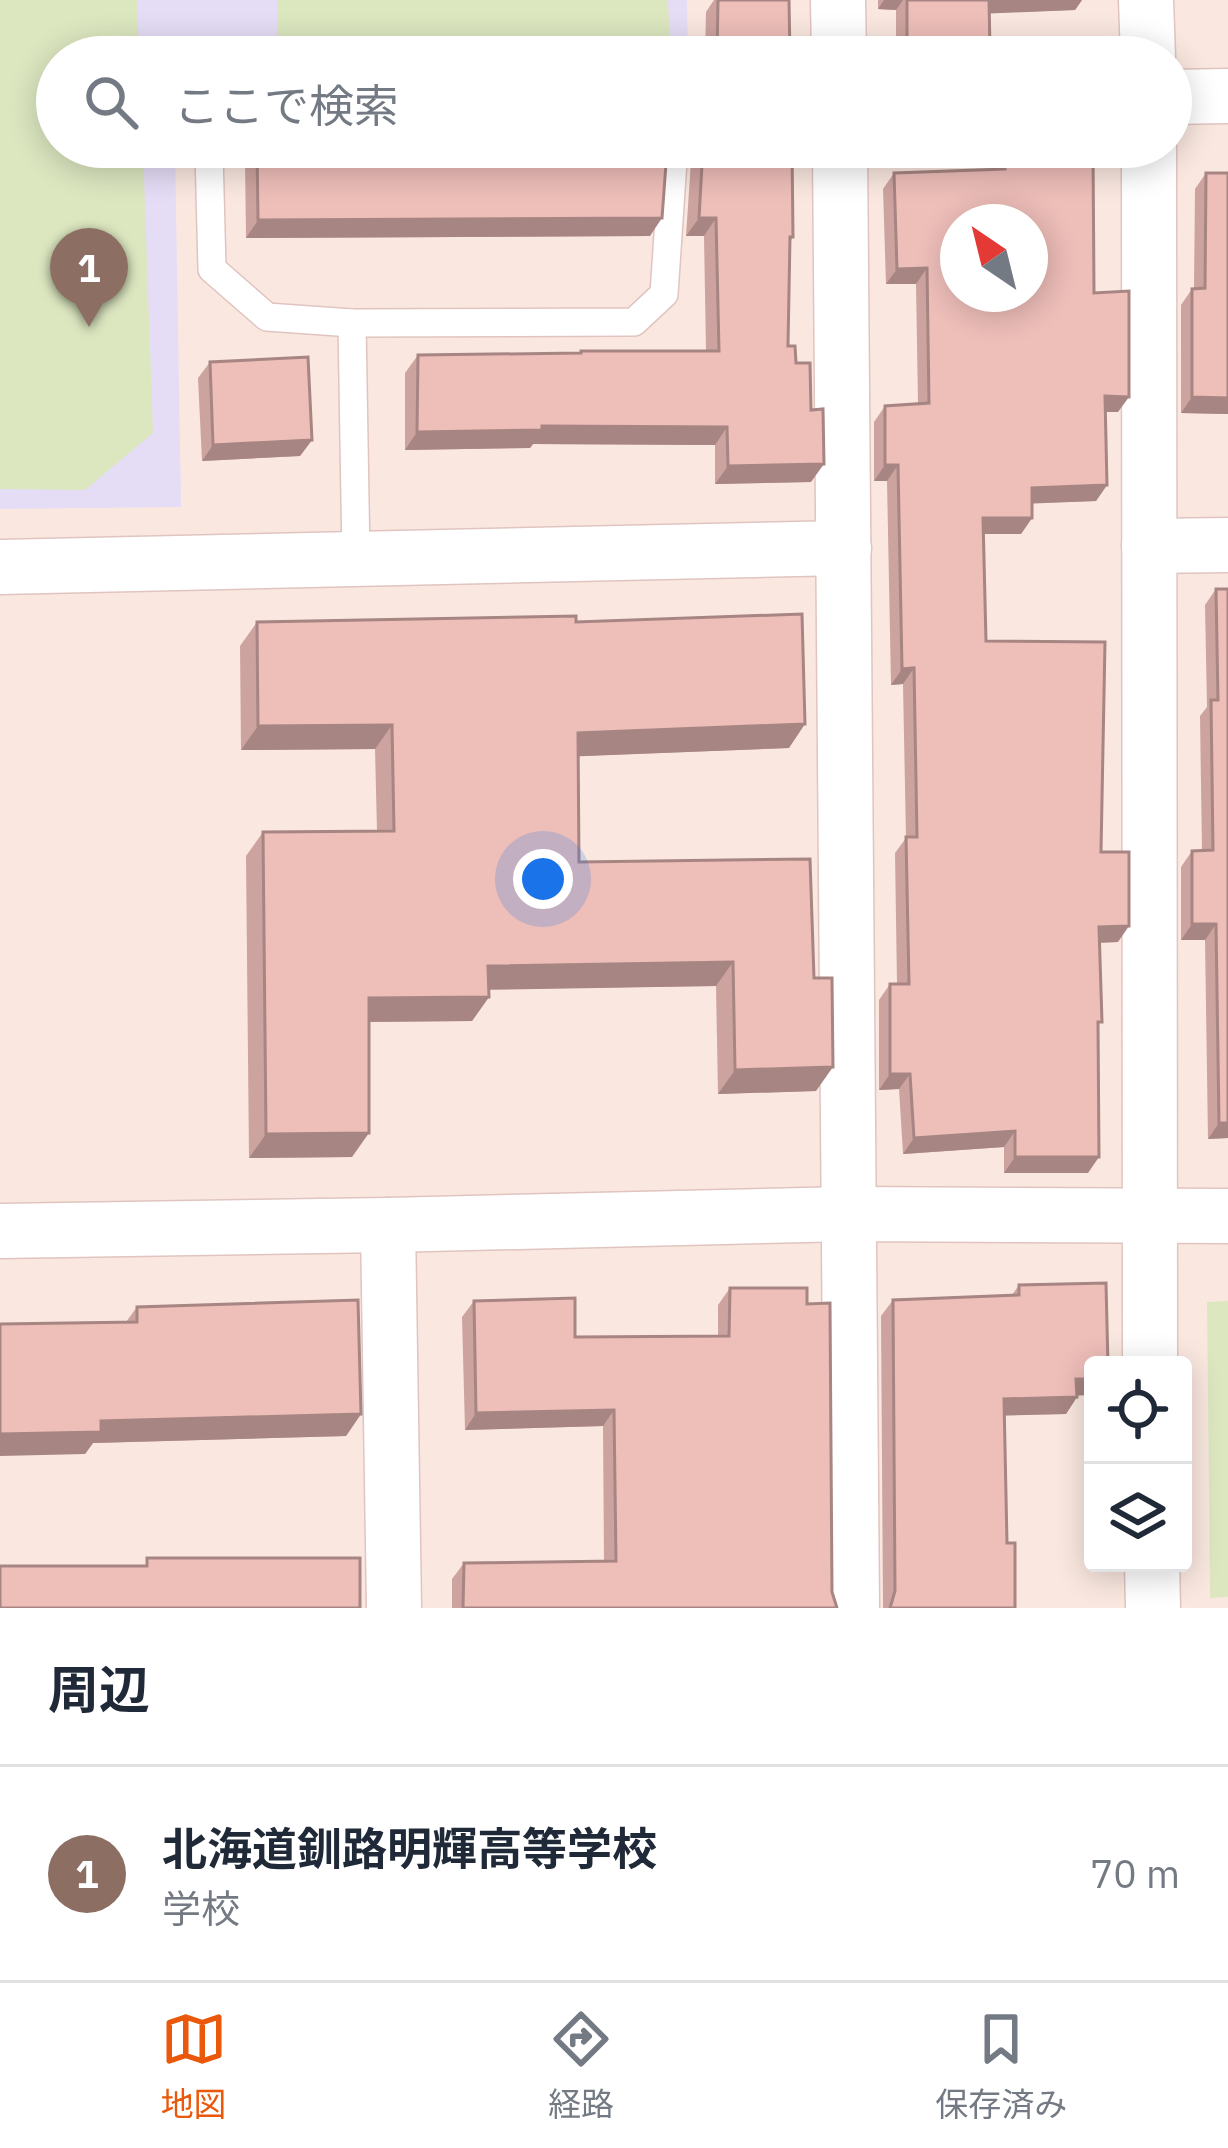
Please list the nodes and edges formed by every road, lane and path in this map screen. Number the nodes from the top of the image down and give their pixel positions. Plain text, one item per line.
1 (838, 0) edge
2 (1147, 0) edge
3 (839, 36) edge
4 (1148, 36) edge
5 (1228, 96) edge
6 (1192, 97) edge
7 (209, 168) edge
8 (673, 168) edge
9 (840, 168) edge
10 (1149, 168) edge
11 (352, 323) junction
12 (1228, 545) edge
13 (1148, 546) junction
14 (844, 548) junction
15 (356, 559) junction
16 (0, 567) edge
17 (848, 1214) junction
18 (1148, 1216) junction
19 (1228, 1216) edge
20 (388, 1225) junction
21 (0, 1231) edge
22 (1150, 1356) edge
23 (1152, 1572) edge
24 (394, 1608) edge
25 (852, 1608) edge
26 (1153, 1608) edge

1 - 3 street
2 - 4 street
5 - 6 street
7 - 11 lane
8 - 11 lane
9 - 14 street
10 - 13 street
11 - 15 lane
12 - 13 street
13 - 18 street
14 - 15 street
14 - 17 street
15 - 16 street
17 - 18 street
17 - 20 street
17 - 25 street
18 - 19 street
18 - 22 street
20 - 21 street
20 - 24 street
23 - 26 street

